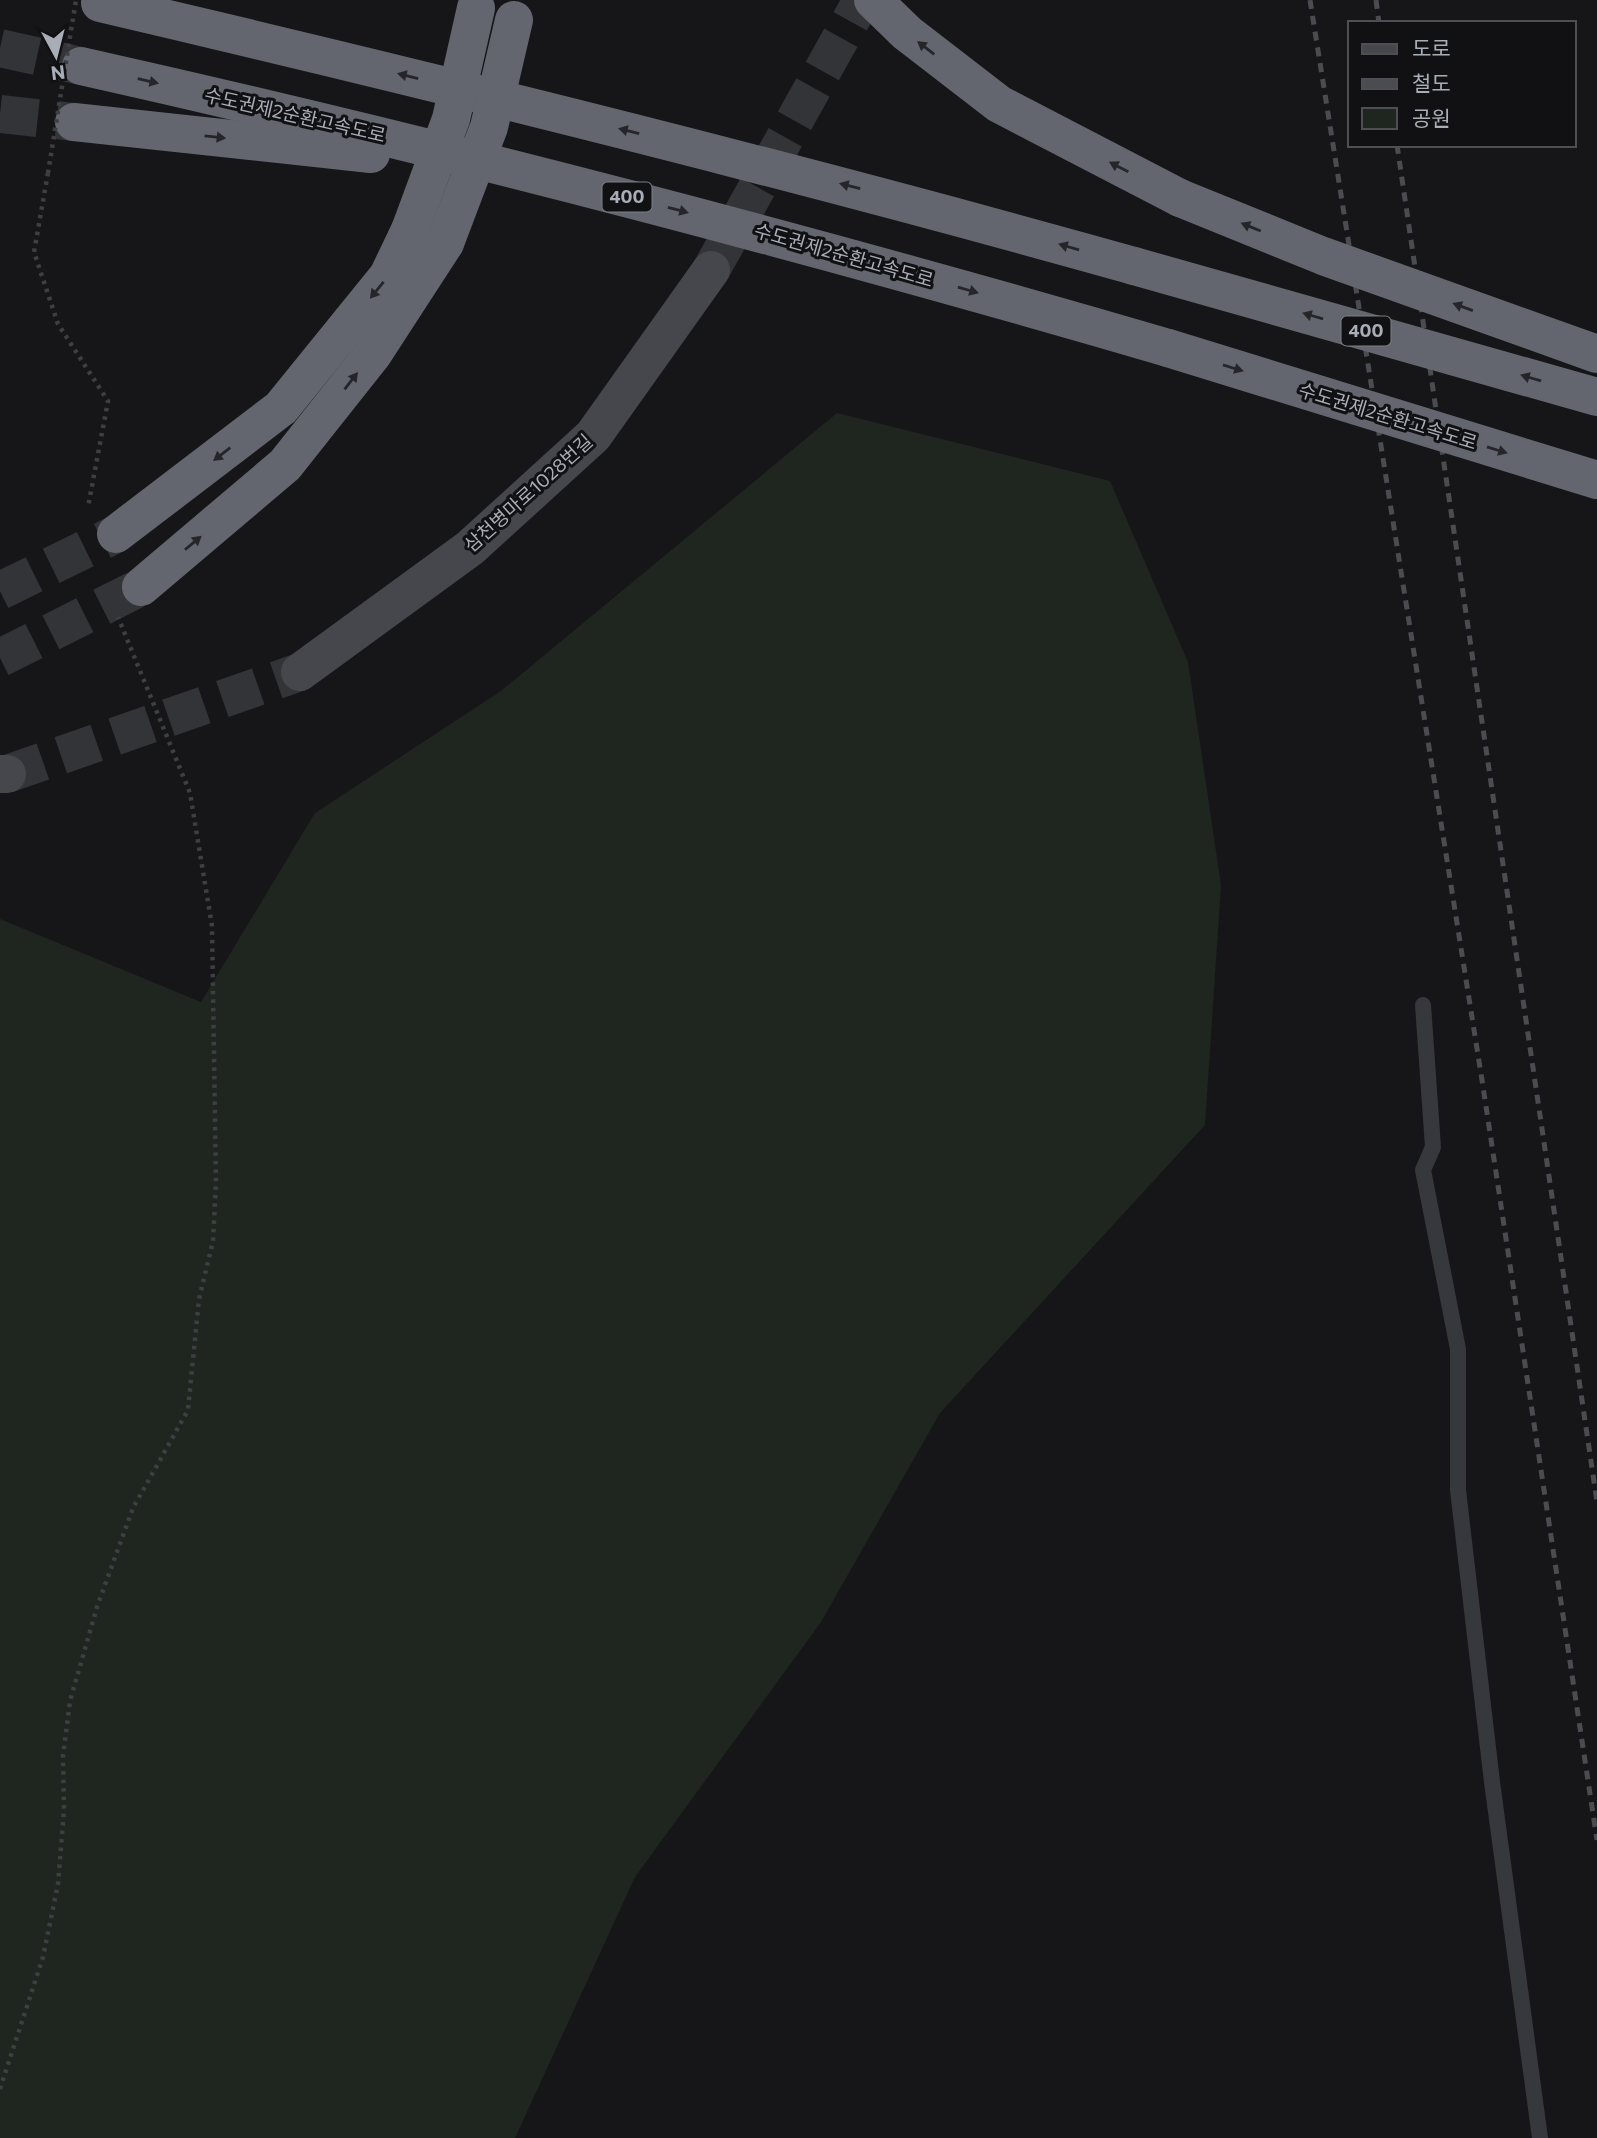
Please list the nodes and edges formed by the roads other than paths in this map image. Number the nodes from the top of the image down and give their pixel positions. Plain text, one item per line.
1 (873, 0) edge
2 (88, 1) edge
3 (476, 4) edge
4 (514, 10) edge
5 (81, 65) tunnel mouth
6 (74, 122) tunnel mouth
7 (554, 177) junction
8 (711, 270) tunnel mouth
9 (1597, 354) edge
10 (1597, 397) edge
11 (1597, 480) edge
12 (101, 526) tunnel mouth
13 (127, 596) tunnel mouth
14 (300, 672) tunnel mouth
15 (1423, 1005) dead end
16 (1540, 2138) edge

9 -> 1 highway, bridge
10 -> 2 highway, 400, bridge
3 -> 12 highway, bridge
13 -> 4 highway, bridge
5 -> 7 highway, 수도권제2순환고속도로 / 400
6 -> 7 highway
7 -> 11 highway, 수도권제2순환고속도로 / 400, bridge
8 - 14 street, 삼천병마로1028번길
15 - 16 lane

